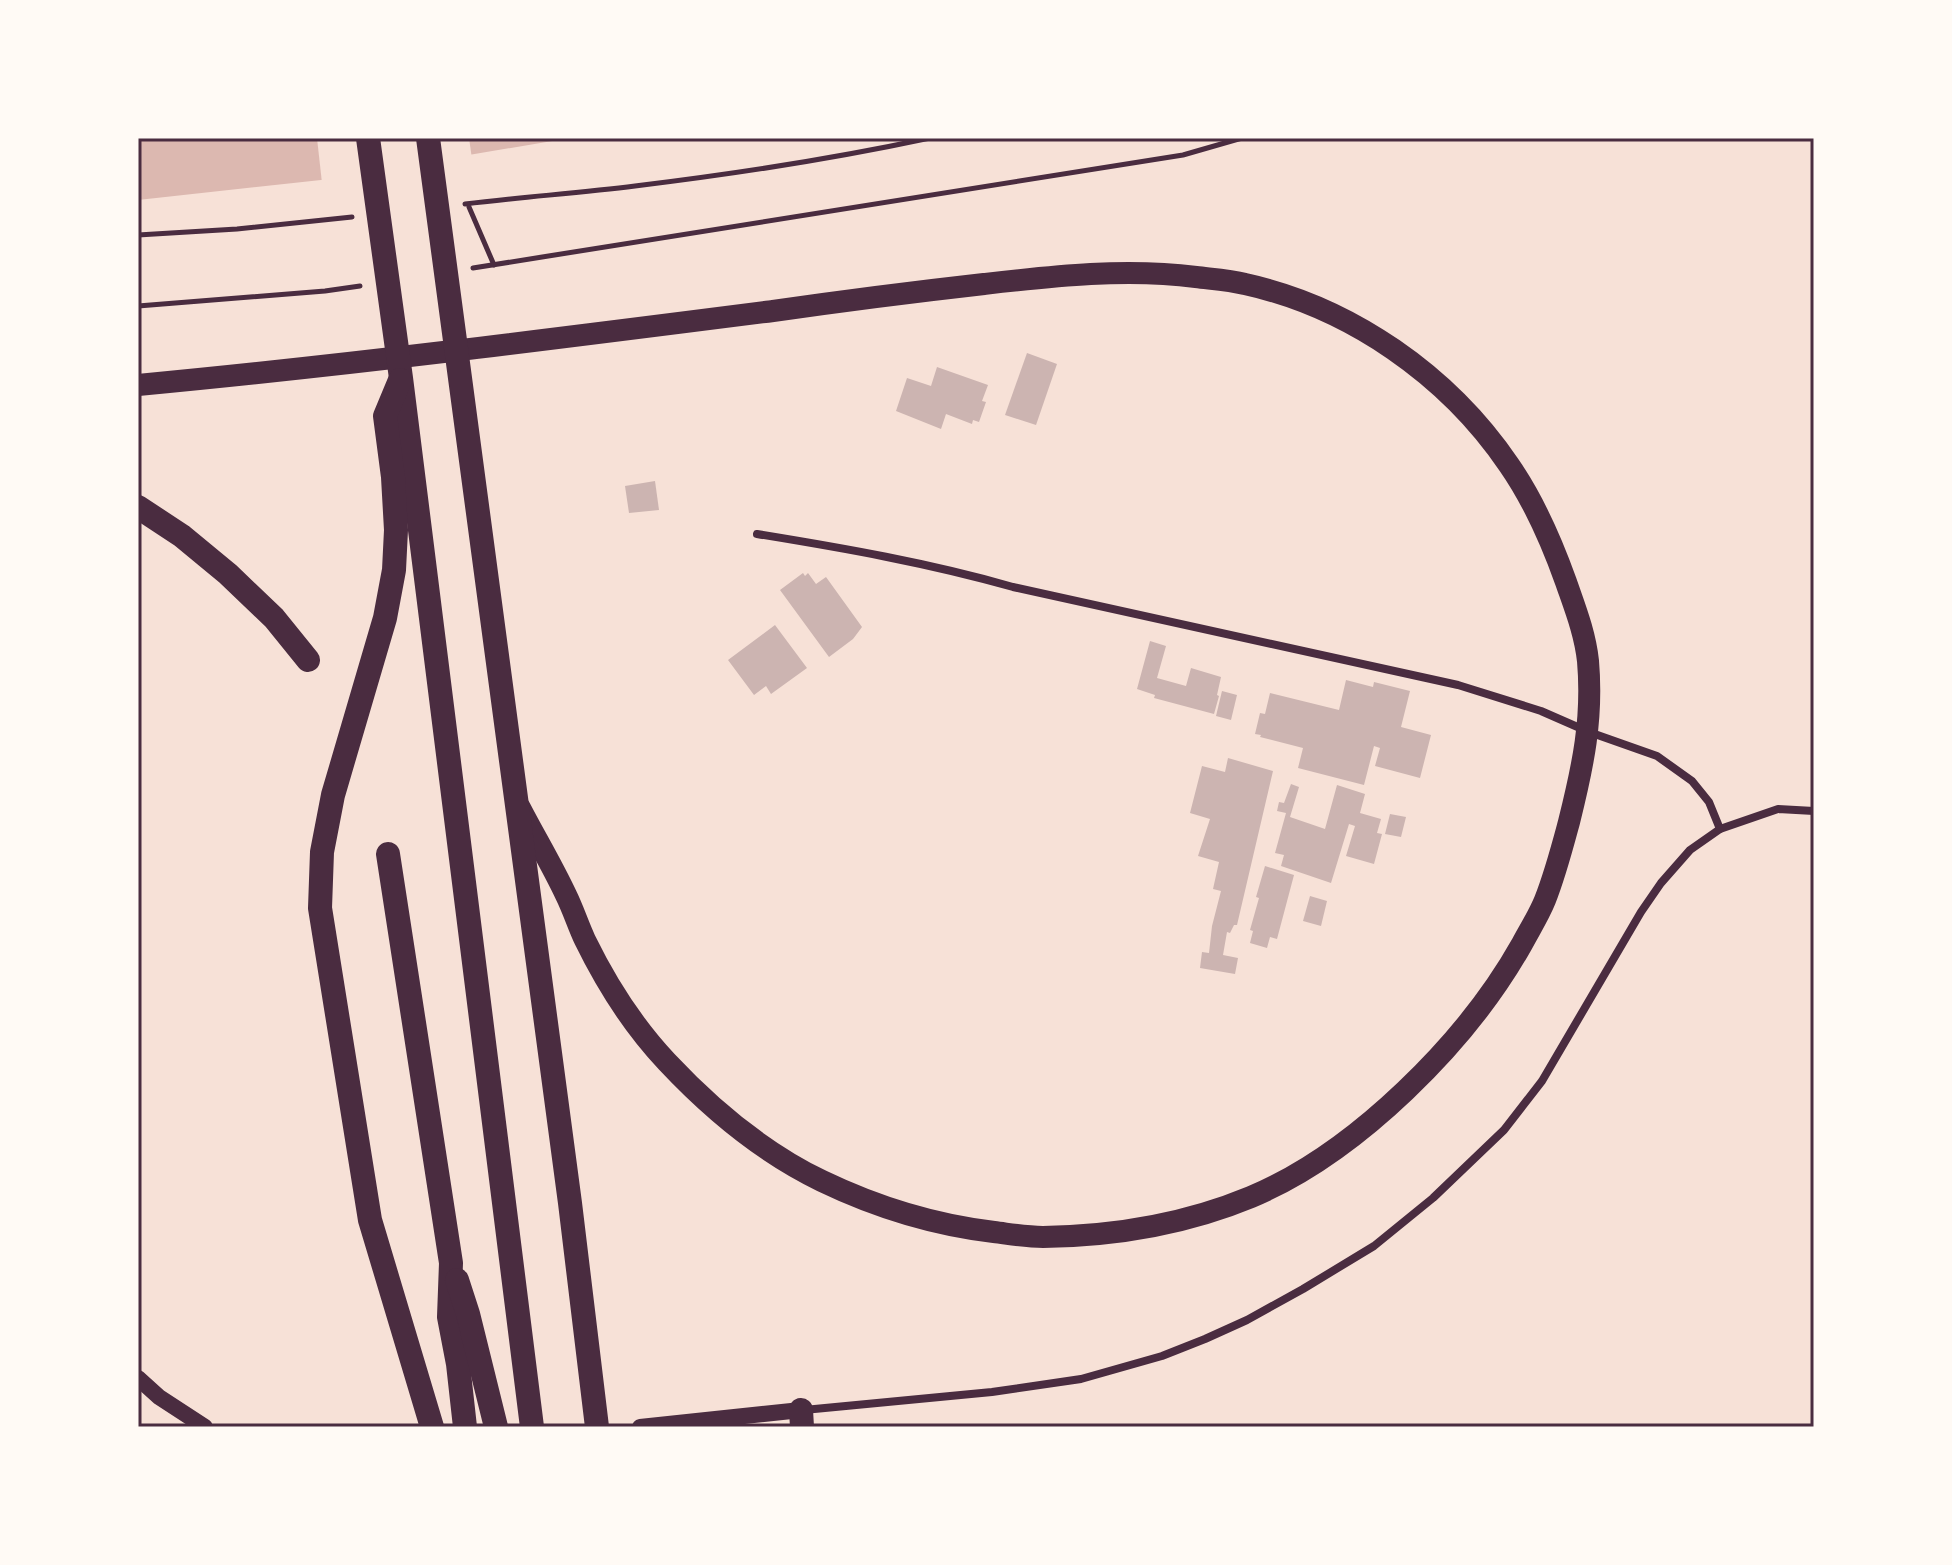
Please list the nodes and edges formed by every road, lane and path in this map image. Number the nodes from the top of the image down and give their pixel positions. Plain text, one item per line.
1 (368, 138) edge
2 (428, 138) edge
3 (930, 138) edge
4 (1242, 138) edge
5 (468, 203) junction
6 (452, 205) dead end
7 (362, 216) dead end
8 (138, 235) edge
9 (494, 265) junction
10 (467, 269) dead end
11 (369, 284) dead end
12 (138, 306) edge
13 (138, 385) edge
14 (403, 476) junction
15 (138, 507) edge
16 (757, 534) dead end
17 (308, 660) dead end
18 (1589, 732) junction
19 (517, 803) junction
20 (1814, 811) edge
21 (1720, 829) junction
22 (388, 854) dead end
23 (468, 1363) junction
24 (138, 1378) edge
25 (802, 1419) edge
26 (205, 1427) edge
27 (432, 1427) edge
28 (465, 1427) edge
29 (496, 1427) edge
30 (532, 1427) edge
31 (597, 1427) edge
32 (640, 1427) edge

1 - 14 highway
2 - 19 highway
3 - 5 path
4 - 9 path
5 - 6 path
5 - 9 path
7 - 8 path
9 - 10 path
11 - 12 path
13 - 18 highway
14 - 27 highway
14 - 30 highway
15 - 17 highway
16 - 18 street
18 - 19 highway
18 - 21 street
19 - 31 highway
20 - 21 street
21 - 25 street
22 - 23 highway
23 - 28 highway
23 - 29 highway
24 - 26 main road
25 - 32 main road

